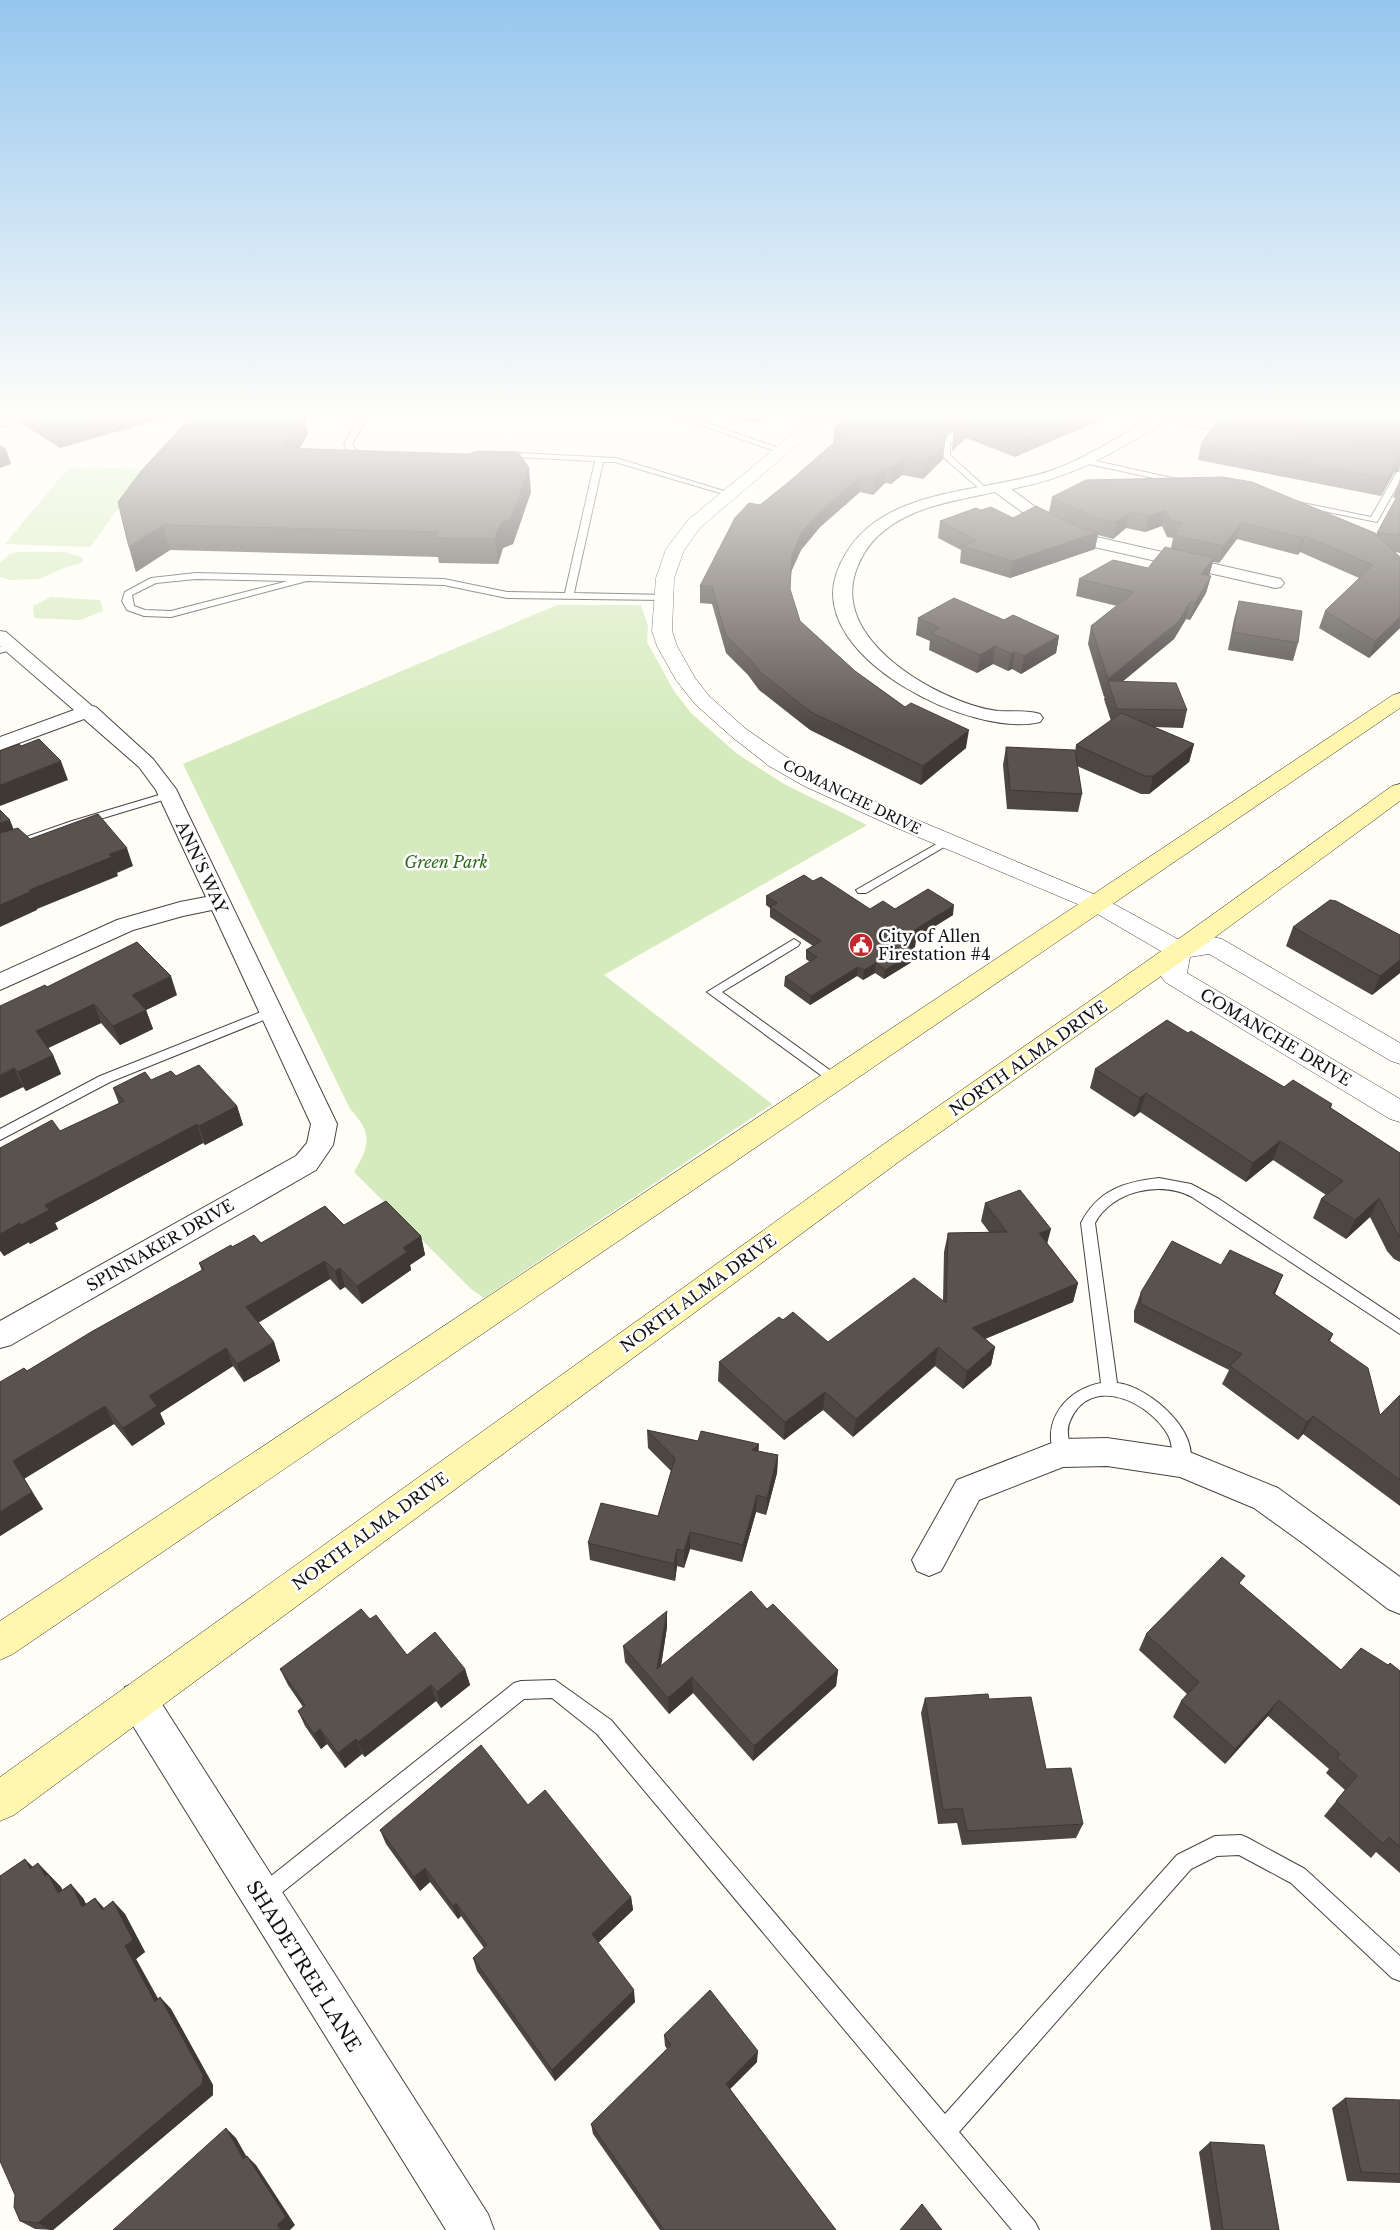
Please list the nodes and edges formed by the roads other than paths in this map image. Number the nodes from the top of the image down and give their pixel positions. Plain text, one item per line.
1 (586, 521) edge
2 (698, 521) edge
3 (890, 521) edge
4 (1047, 521) edge
5 (306, 579) junction
6 (1274, 583) dead end
7 (569, 596) junction
8 (664, 597) junction
9 (4, 644) edge
10 (1400, 699) edge
11 (89, 711) junction
12 (1033, 718) dead end
13 (0, 744) edge
14 (1400, 790) edge
15 (169, 795) junction
16 (947, 840) junction
17 (0, 850) edge
18 (862, 890) dead end
19 (218, 902) junction
20 (1095, 903) junction
21 (794, 943) dead end
22 (1180, 951) junction
23 (0, 982) edge
24 (271, 1012) junction
25 (1400, 1055) edge
26 (833, 1079) junction
27 (1400, 1112) edge
28 (0, 1135) edge
29 (317, 1150) joint
30 (1400, 1328) edge
31 (0, 1336) edge
32 (1110, 1388) junction
33 (1062, 1453) junction
34 (1182, 1463) junction
35 (929, 1560) dead end
36 (1400, 1598) edge
37 (0, 1642) edge
38 (138, 1700) junction
39 (0, 1801) edge
40 (260, 1897) junction
41 (1400, 1970) edge
42 (944, 2132) junction
43 (472, 2230) edge
44 (1027, 2230) edge

1 - 7 lane
2 - 8 street, COMANCHE DRIVE
3 - 12 street
4 - 6 street
5 - 5 lane
5 - 7 lane
7 - 8 lane
8 - 16 street, COMANCHE DRIVE
9 - 11 street, ANN'S WAY
10 - 20 main road
11 - 13 street
11 - 15 street, ANN'S WAY
14 - 22 main road, NORTH ALMA DRIVE
15 - 17 lane
15 - 19 street, ANN'S WAY
16 - 18 lane
16 - 20 street, COMANCHE DRIVE
19 - 23 street
19 - 24 street, ANN'S WAY
20 - 22 street, COMANCHE DRIVE
20 - 26 main road
21 - 26 lane
22 - 25 street
22 - 27 street, COMANCHE DRIVE
22 - 38 main road, NORTH ALMA DRIVE
24 - 28 lane
24 - 29 street, ANN'S WAY
26 - 37 main road
29 - 31 street, SPINNAKER DRIVE
30 - 32 lane
32 - 33 lane
32 - 34 lane
33 - 34 street
33 - 35 street
34 - 36 street
38 - 39 main road, NORTH ALMA DRIVE
38 - 40 street, SHADETREE LANE
40 - 42 lane
40 - 43 street, SHADETREE LANE
41 - 42 lane
42 - 44 lane

